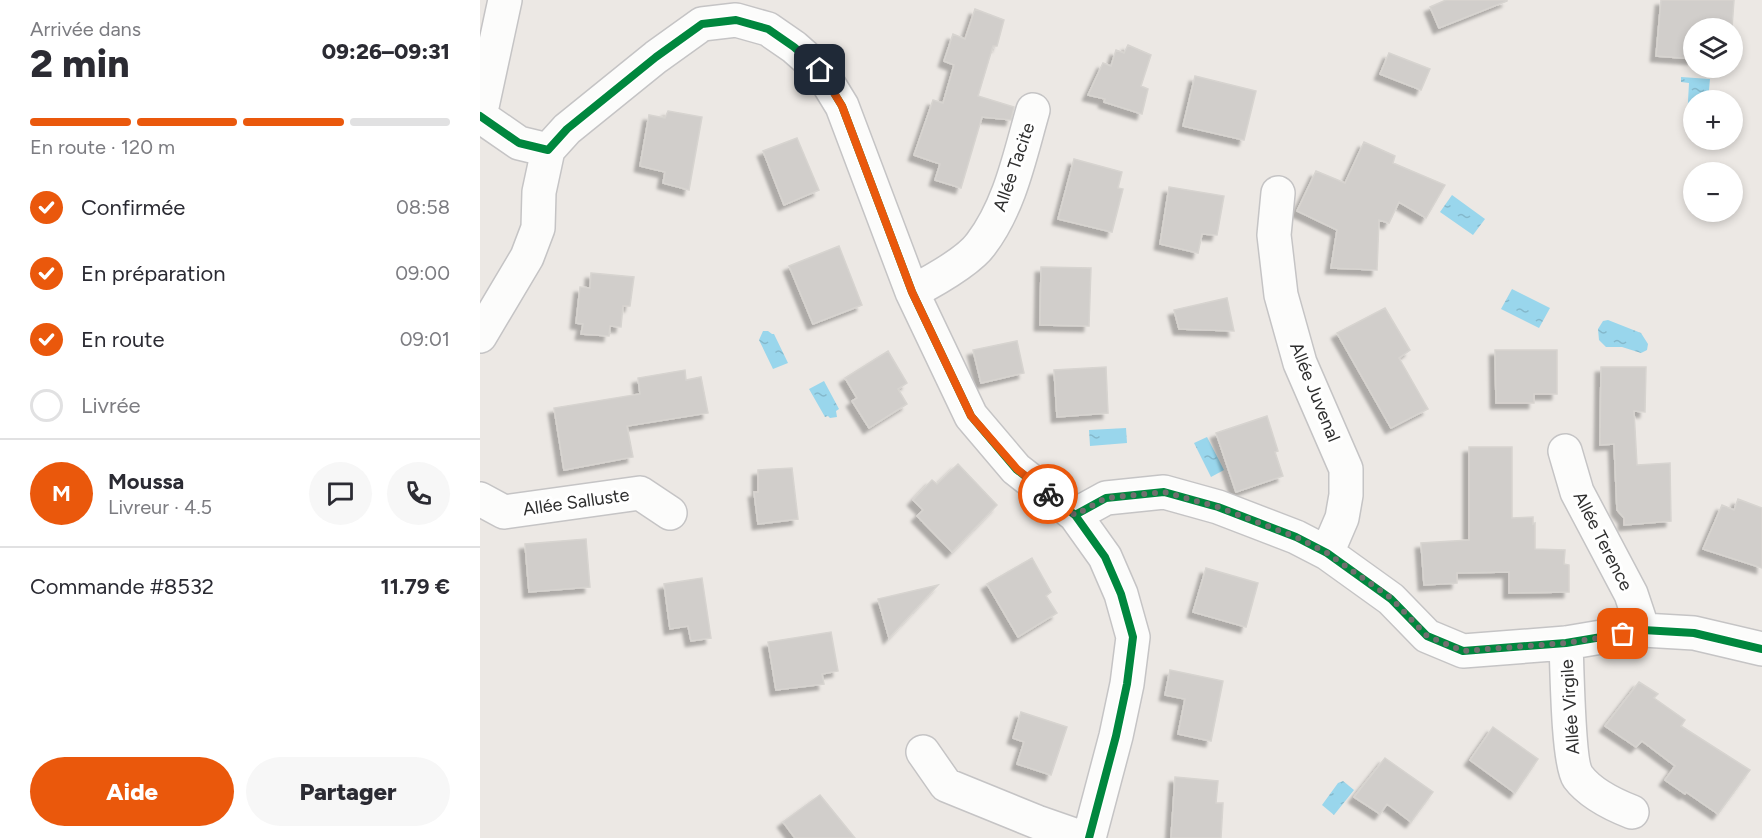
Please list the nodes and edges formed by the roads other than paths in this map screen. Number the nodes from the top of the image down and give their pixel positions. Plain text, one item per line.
1 (505, 0) edge
2 (1033, 110) dead end
3 (480, 116) edge
4 (548, 150) junction
5 (1278, 193) dead end
6 (912, 292) junction
7 (480, 336) edge
8 (1565, 451) dead end
9 (480, 499) edge
10 (670, 513) dead end
11 (1075, 515) junction
12 (1327, 553) junction
13 (1643, 630) junction
14 (1566, 643) junction
15 (1762, 649) edge
16 (923, 752) dead end
17 (1632, 812) dead end
18 (1083, 838) edge
19 (1089, 838) edge

1 - 3 street
2 - 6 street, Allée Tacite
3 - 4 street
4 - 6 street
4 - 7 street
5 - 12 street, Allée Juvenal
6 - 11 street
8 - 13 street, Allée Terence
9 - 10 street, Allée Salluste
11 - 12 street
11 - 19 street
12 - 14 street
13 - 14 street
13 - 15 street
14 - 17 street, Allée Virgile
16 - 18 street

